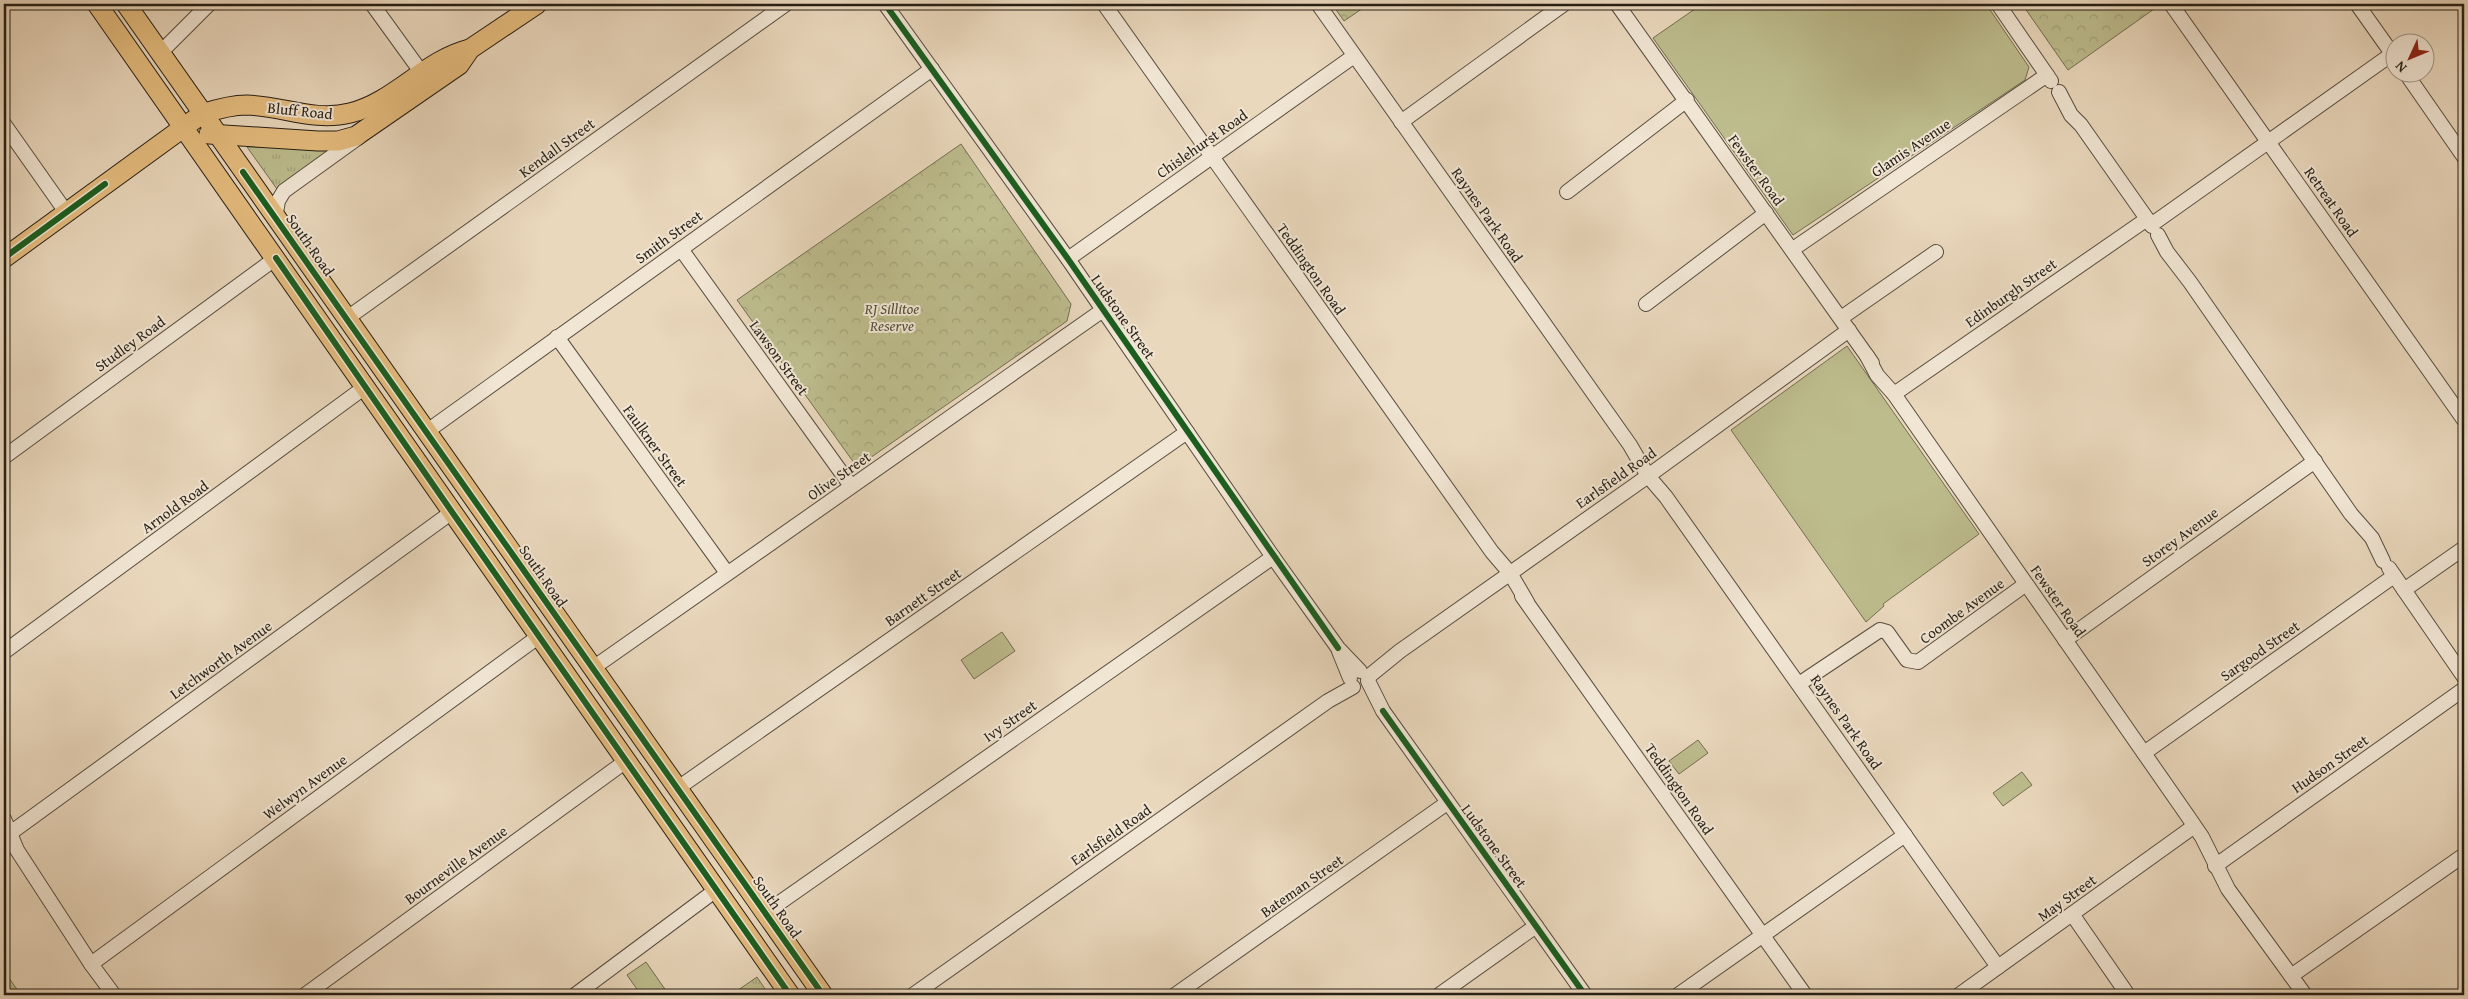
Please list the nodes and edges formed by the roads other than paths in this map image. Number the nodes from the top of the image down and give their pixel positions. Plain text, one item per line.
1 (97, 4) edge
2 (126, 4) edge
3 (209, 4) edge
4 (372, 4) edge
5 (536, 4) edge
6 (786, 4) edge
7 (885, 4) edge
8 (1104, 4) edge
9 (1318, 4) edge
10 (1564, 4) edge
11 (1617, 4) edge
12 (1998, 4) edge
13 (2171, 4) edge
14 (2357, 4) edge
15 (2386, 46) edge
16 (160, 53) junction
17 (1354, 56) junction
18 (2386, 62) edge
19 (932, 69) junction
20 (2047, 75) junction
21 (426, 79) junction
22 (2412, 82) edge
23 (1686, 100) junction
24 (202, 114) junction
25 (1402, 122) junction
26 (4, 124) edge
27 (369, 128) junction
28 (181, 132) junction
29 (217, 135) junction
30 (2268, 142) junction
31 (1212, 157) junction
32 (2464, 157) edge
33 (1567, 192) dead end
34 (259, 194) junction
35 (239, 208) junction
36 (66, 212) junction
37 (1766, 213) junction
38 (275, 218) junction
39 (2152, 226) junction
40 (681, 249) junction
41 (1793, 249) junction
42 (1936, 252) dead end
43 (4, 258) edge
44 (276, 258) junction
45 (1068, 259) junction
46 (1646, 304) dead end
47 (1103, 310) junction
48 (346, 319) junction
49 (1845, 324) junction
50 (327, 332) junction
51 (557, 337) junction
52 (365, 388) junction
53 (1894, 394) junction
54 (2464, 420) edge
55 (426, 432) junction
56 (1187, 432) junction
57 (4, 457) edge
58 (2315, 461) junction
59 (1650, 474) junction
60 (852, 486) junction
61 (452, 512) junction
62 (2464, 548) edge
63 (1273, 557) junction
64 (727, 573) junction
65 (1508, 575) junction
66 (2394, 576) junction
67 (2026, 584) junction
68 (2404, 590) junction
69 (538, 637) junction
70 (2065, 640) junction
71 (4, 652) edge
72 (593, 668) junction
73 (2464, 677) edge
74 (1359, 679) junction
75 (570, 682) junction
76 (1799, 684) junction
77 (2464, 690) edge
78 (2144, 753) junction
79 (626, 761) junction
80 (678, 788) junction
81 (1447, 803) junction
82 (4, 819) edge
83 (2193, 827) junction
84 (10, 834) junction
85 (1905, 835) junction
86 (2464, 855) edge
87 (2215, 866) junction
88 (716, 890) junction
89 (765, 912) junction
90 (2072, 914) junction
91 (1536, 926) junction
92 (1763, 935) junction
93 (91, 964) junction
94 (1998, 967) junction
95 (2291, 976) junction
96 (114, 995) edge
97 (305, 995) edge
98 (575, 995) edge
99 (790, 995) edge
100 (823, 995) edge
101 (913, 995) edge
102 (1175, 995) edge
103 (1439, 995) edge
104 (1585, 995) edge
105 (1678, 995) edge
106 (1805, 995) edge
107 (1959, 995) edge
108 (2128, 995) edge
109 (2305, 995) edge

1 - 28 main road
2 - 16 main road, South Road
3 - 16 street
4 - 21 street
5 - 21 main road, Bluff Road
6 - 48 street, Kendall Street
7 - 19 street, Ludstone Street
8 - 31 street, Teddington Road
9 - 17 street, Raynes Park Road
10 - 25 street
11 - 23 street, Fewster Road
12 - 20 street
13 - 30 street, Retreat Road
14 - 15 street
16 - 24 main road, South Road
17 - 25 street, Raynes Park Road
17 - 31 street, Chislehurst Road
18 - 30 street, Edinburgh Street
19 - 40 street, Smith Street
19 - 45 street, Ludstone Street
20 - 39 street
20 - 41 street, Glamis Avenue
21 - 24 main road, Bluff Road
21 - 27 main road, Bluff Road
22 - 32 street
23 - 33 street
23 - 37 street, Fewster Road
24 - 28 main road
24 - 29 main road, South Road
25 - 59 street, Raynes Park Road
26 - 36 street
27 - 29 main road, Bluff Road
27 - 38 street, Bluff Road
28 - 29 main road, Bluff Road
28 - 35 main road
28 - 36 main road
29 - 34 main road, South Road
30 - 39 street, Edinburgh Street
30 - 54 street, Retreat Road
31 - 45 street, Chislehurst Road
31 - 65 street, Teddington Road
34 - 35 main road
34 - 38 main road, South Road
35 - 44 main road
36 - 43 main road
37 - 41 street, Fewster Road
37 - 46 street
38 - 48 main road, South Road
39 - 53 street, Edinburgh Street
39 - 58 street
40 - 51 street, Smith Street
40 - 60 street, Lawson Street
41 - 49 street, Fewster Road
42 - 49 street, Earlsfield Road
44 - 50 main road
44 - 57 street, Studley Road
45 - 47 street, Ludstone Street
47 - 56 street, Ludstone Street
47 - 60 street, Olive Street
48 - 50 main road
48 - 55 main road, South Road
49 - 53 street, Fewster Road
49 - 59 street, Earlsfield Road
50 - 52 main road
51 - 55 street, Smith Street
51 - 64 street, Faulkner Street
52 - 61 main road
52 - 71 street, Arnold Road
53 - 67 street, Fewster Road
55 - 72 main road, South Road
56 - 63 street, Ludstone Street
56 - 80 street, Barnett Street
58 - 66 street
58 - 70 street, Storey Avenue
59 - 65 street, Earlsfield Road
59 - 76 street, Raynes Park Road
60 - 64 street, Olive Street
61 - 69 main road
61 - 84 street, Letchworth Avenue
62 - 68 street
63 - 74 street, Ludstone Street
63 - 89 street, Ivy Street
64 - 72 street, Olive Street
65 - 74 street, Earlsfield Road
65 - 92 street, Teddington Road
66 - 68 street
66 - 78 street, Sargood Street
67 - 70 street, Fewster Road
67 - 76 street, Coombe Avenue
68 - 73 street
69 - 75 main road
69 - 93 street, Welwyn Avenue
70 - 78 street, Fewster Road
72 - 75 main road
72 - 80 main road, South Road
74 - 81 street, Ludstone Street
74 - 101 street, Earlsfield Road
75 - 79 main road
76 - 85 street, Raynes Park Road
77 - 87 street, Hudson Street
78 - 83 street, Fewster Road
79 - 88 main road
79 - 97 street, Bourneville Avenue
80 - 89 main road, South Road
81 - 91 street, Ludstone Street
81 - 102 street, Bateman Street
82 - 84 street
83 - 87 street, Fewster Road
83 - 90 street, May Street
84 - 93 street
85 - 92 street
85 - 94 street, Raynes Park Road
86 - 95 street
87 - 95 street, Fewster Road
88 - 98 street
88 - 99 main road
89 - 100 main road, South Road
90 - 94 street, May Street
90 - 108 street
91 - 103 street
91 - 104 street, Ludstone Street
92 - 105 street
92 - 106 street, Teddington Road
93 - 96 street
94 - 107 street, May Street
95 - 109 street, Fewster Road

